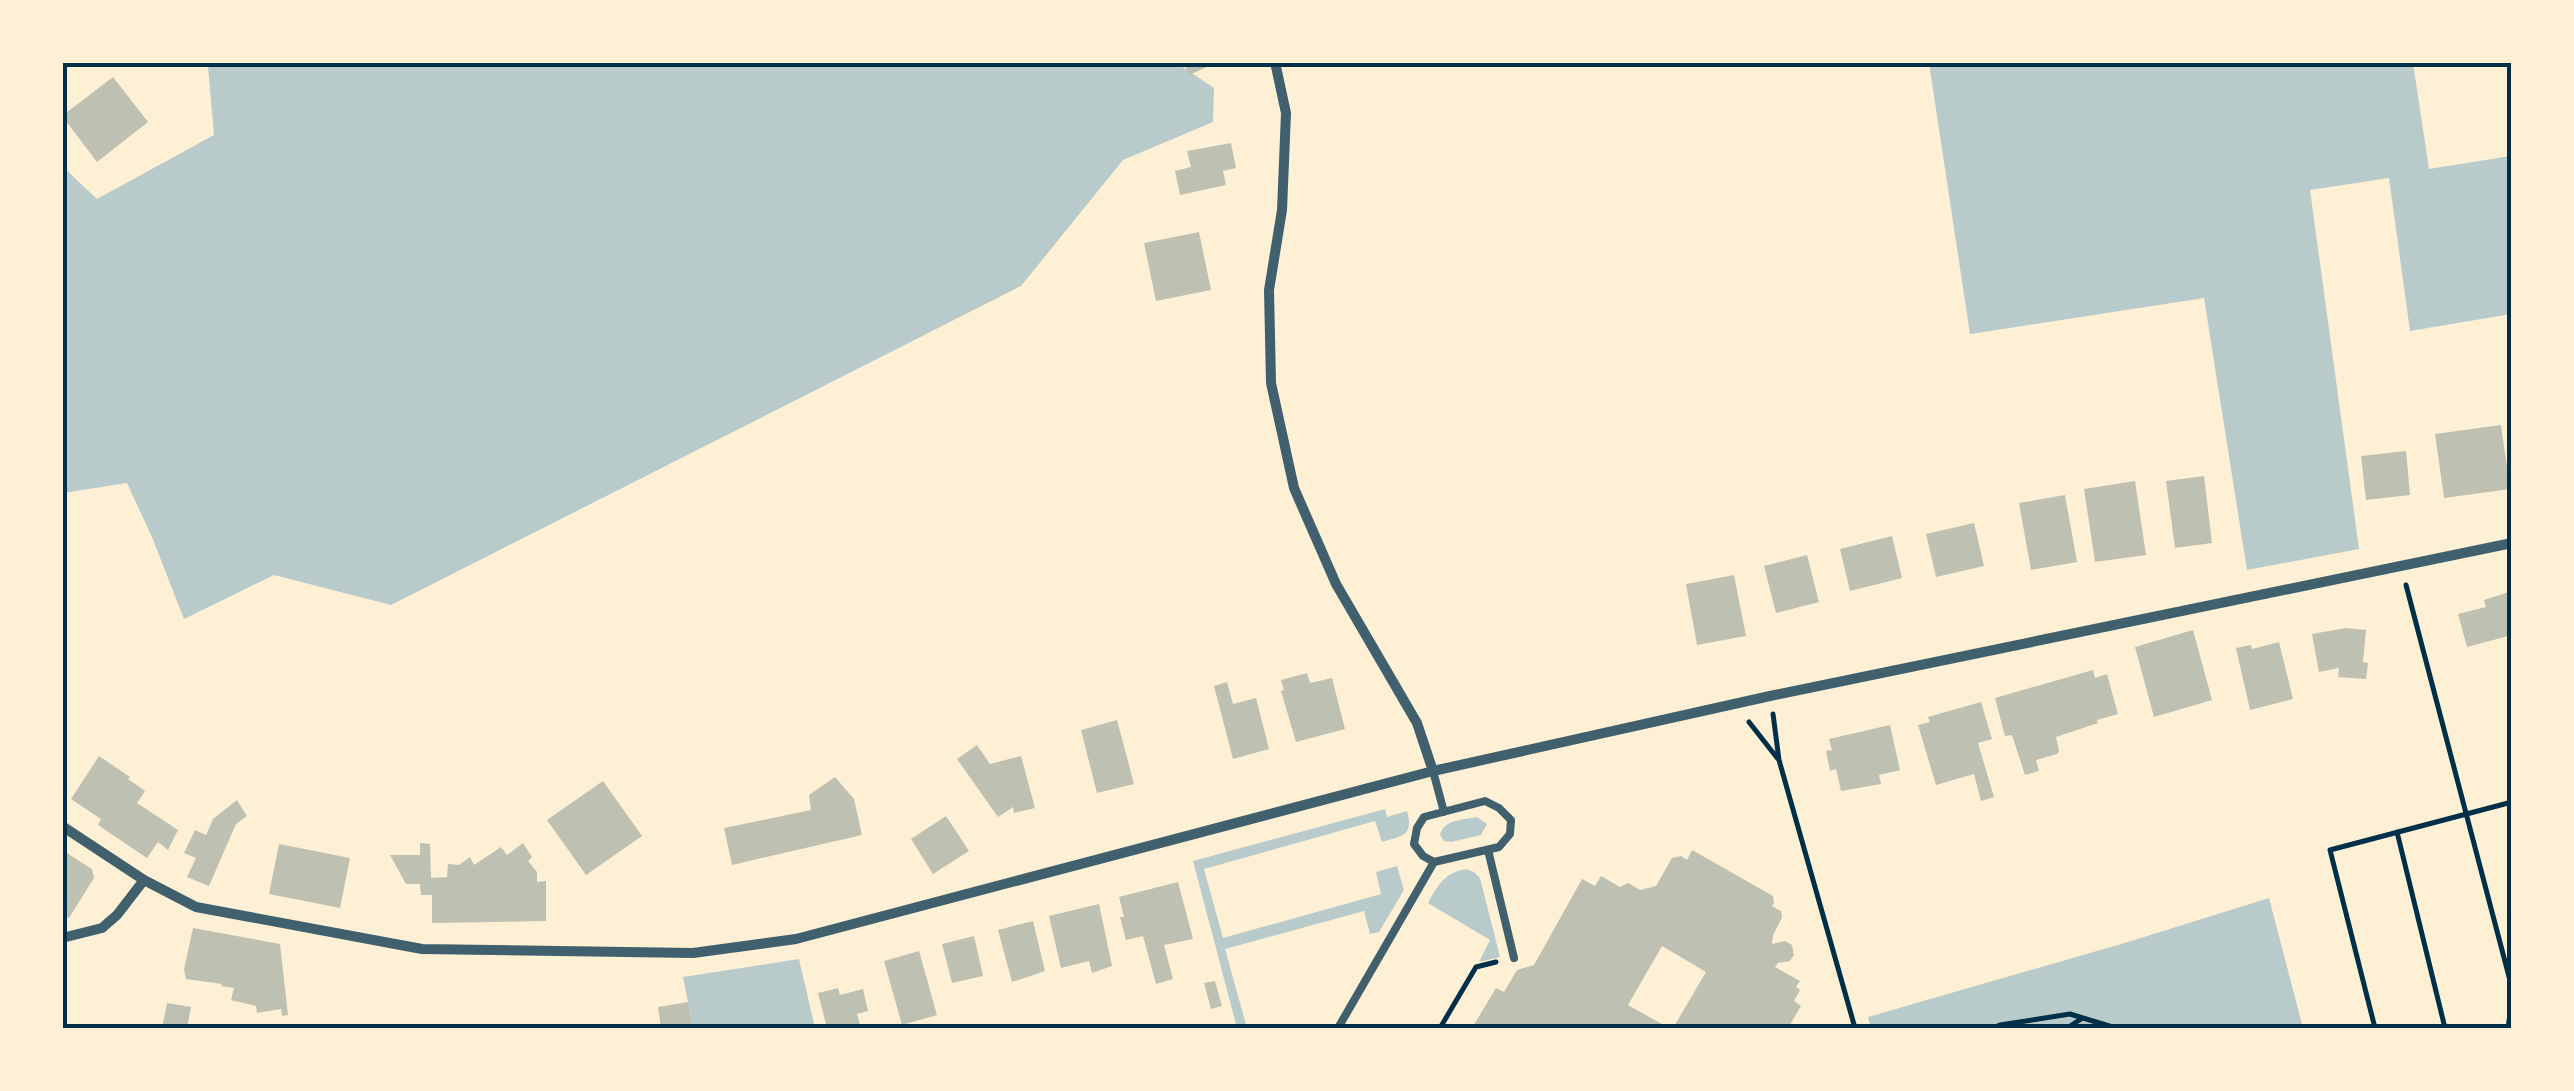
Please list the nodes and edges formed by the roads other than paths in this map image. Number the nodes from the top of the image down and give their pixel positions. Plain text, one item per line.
1 (1275, 62) edge
2 (2512, 543) edge
3 (1433, 771) junction
4 (1444, 812) junction
5 (62, 826) edge
6 (1488, 850) junction
7 (1434, 862) junction
8 (144, 880) junction
9 (62, 938) edge
10 (1514, 958) dead end
11 (1338, 1028) edge

1 - 3 street
2 - 3 street
3 - 4 lane
3 - 8 street
4 - 6 lane
4 - 7 lane
5 - 8 street
6 - 7 lane
6 - 10 lane
7 - 11 lane
8 - 9 street

